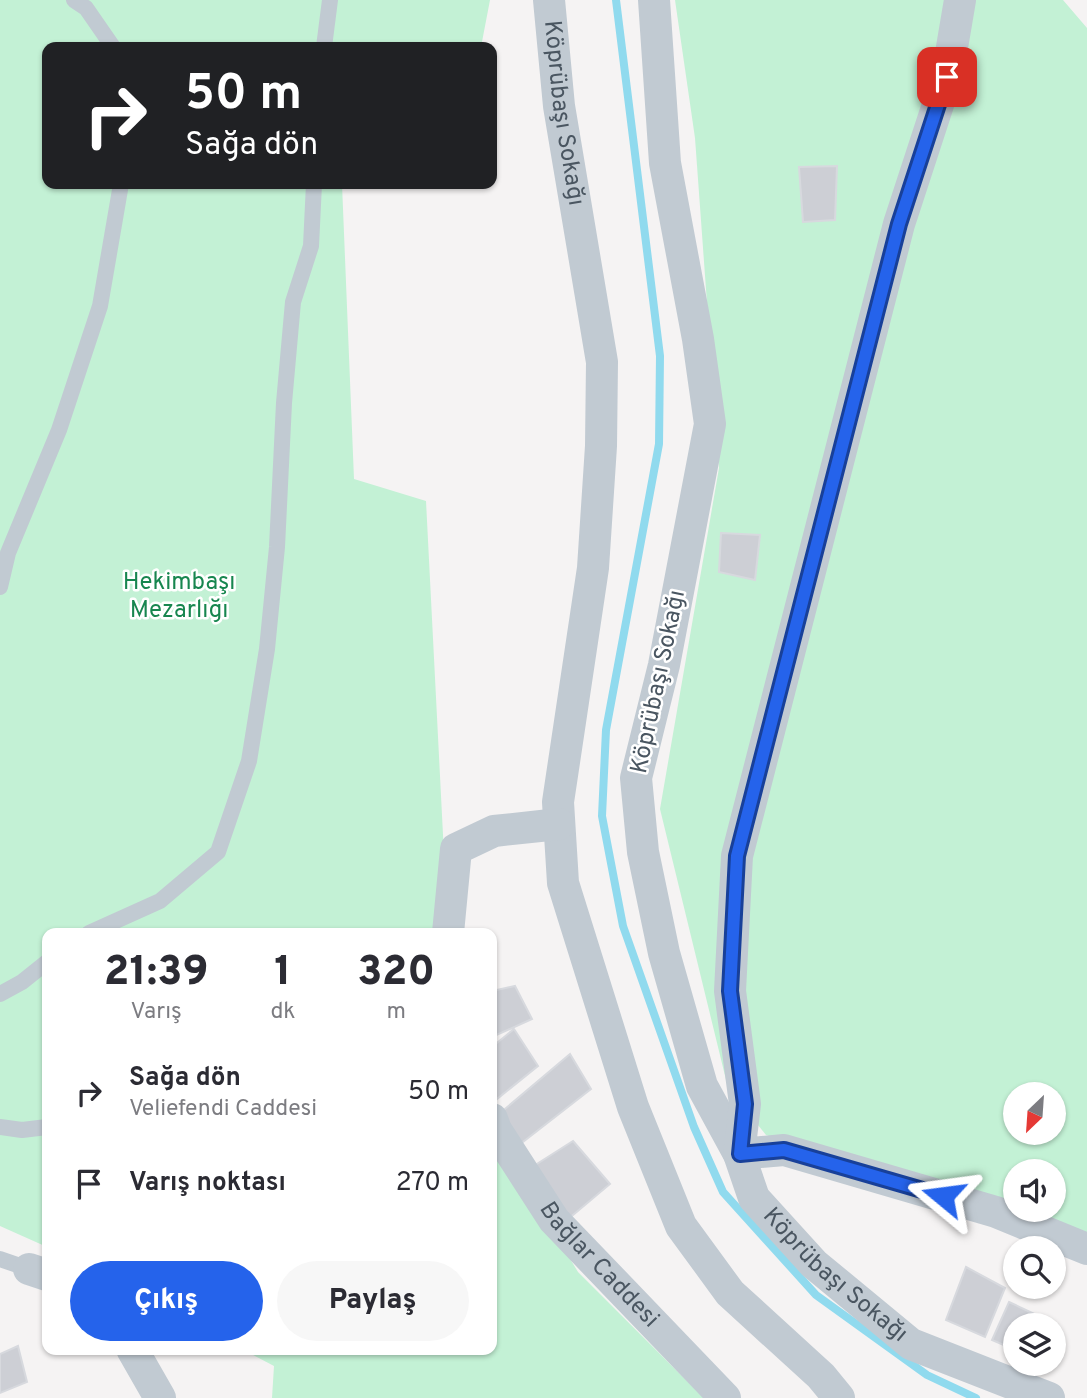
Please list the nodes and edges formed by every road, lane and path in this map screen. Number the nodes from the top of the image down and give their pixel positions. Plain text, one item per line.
1 (74, 0) edge
2 (330, 0) edge
3 (549, 0) edge
4 (654, 0) edge
5 (960, 0) edge
6 (110, 42) edge
7 (325, 42) edge
8 (120, 189) edge
9 (314, 189) edge
10 (0, 587) edge
11 (559, 824) junction
12 (100, 928) edge
13 (448, 928) edge
14 (42, 966) edge
15 (0, 994) edge
16 (0, 1126) edge
17 (42, 1128) edge
18 (497, 1132) edge
19 (740, 1154) junction
20 (1087, 1249) edge
21 (135, 1355) edge
22 (160, 1398) edge
23 (725, 1398) edge
24 (839, 1398) edge
25 (1049, 1398) edge

1 - 6 lane
2 - 7 lane
3 - 11 street, Köprübaşı Sokağı
4 - 19 street, Köprübaşı Sokağı
5 - 19 street
8 - 10 lane
9 - 12 lane
11 - 13 street
11 - 24 street, Köprübaşı Sokağı
14 - 15 lane
16 - 17 lane
18 - 23 street, Bağlar Caddesi
19 - 20 street
19 - 25 street, Köprübaşı Sokağı
21 - 22 street

